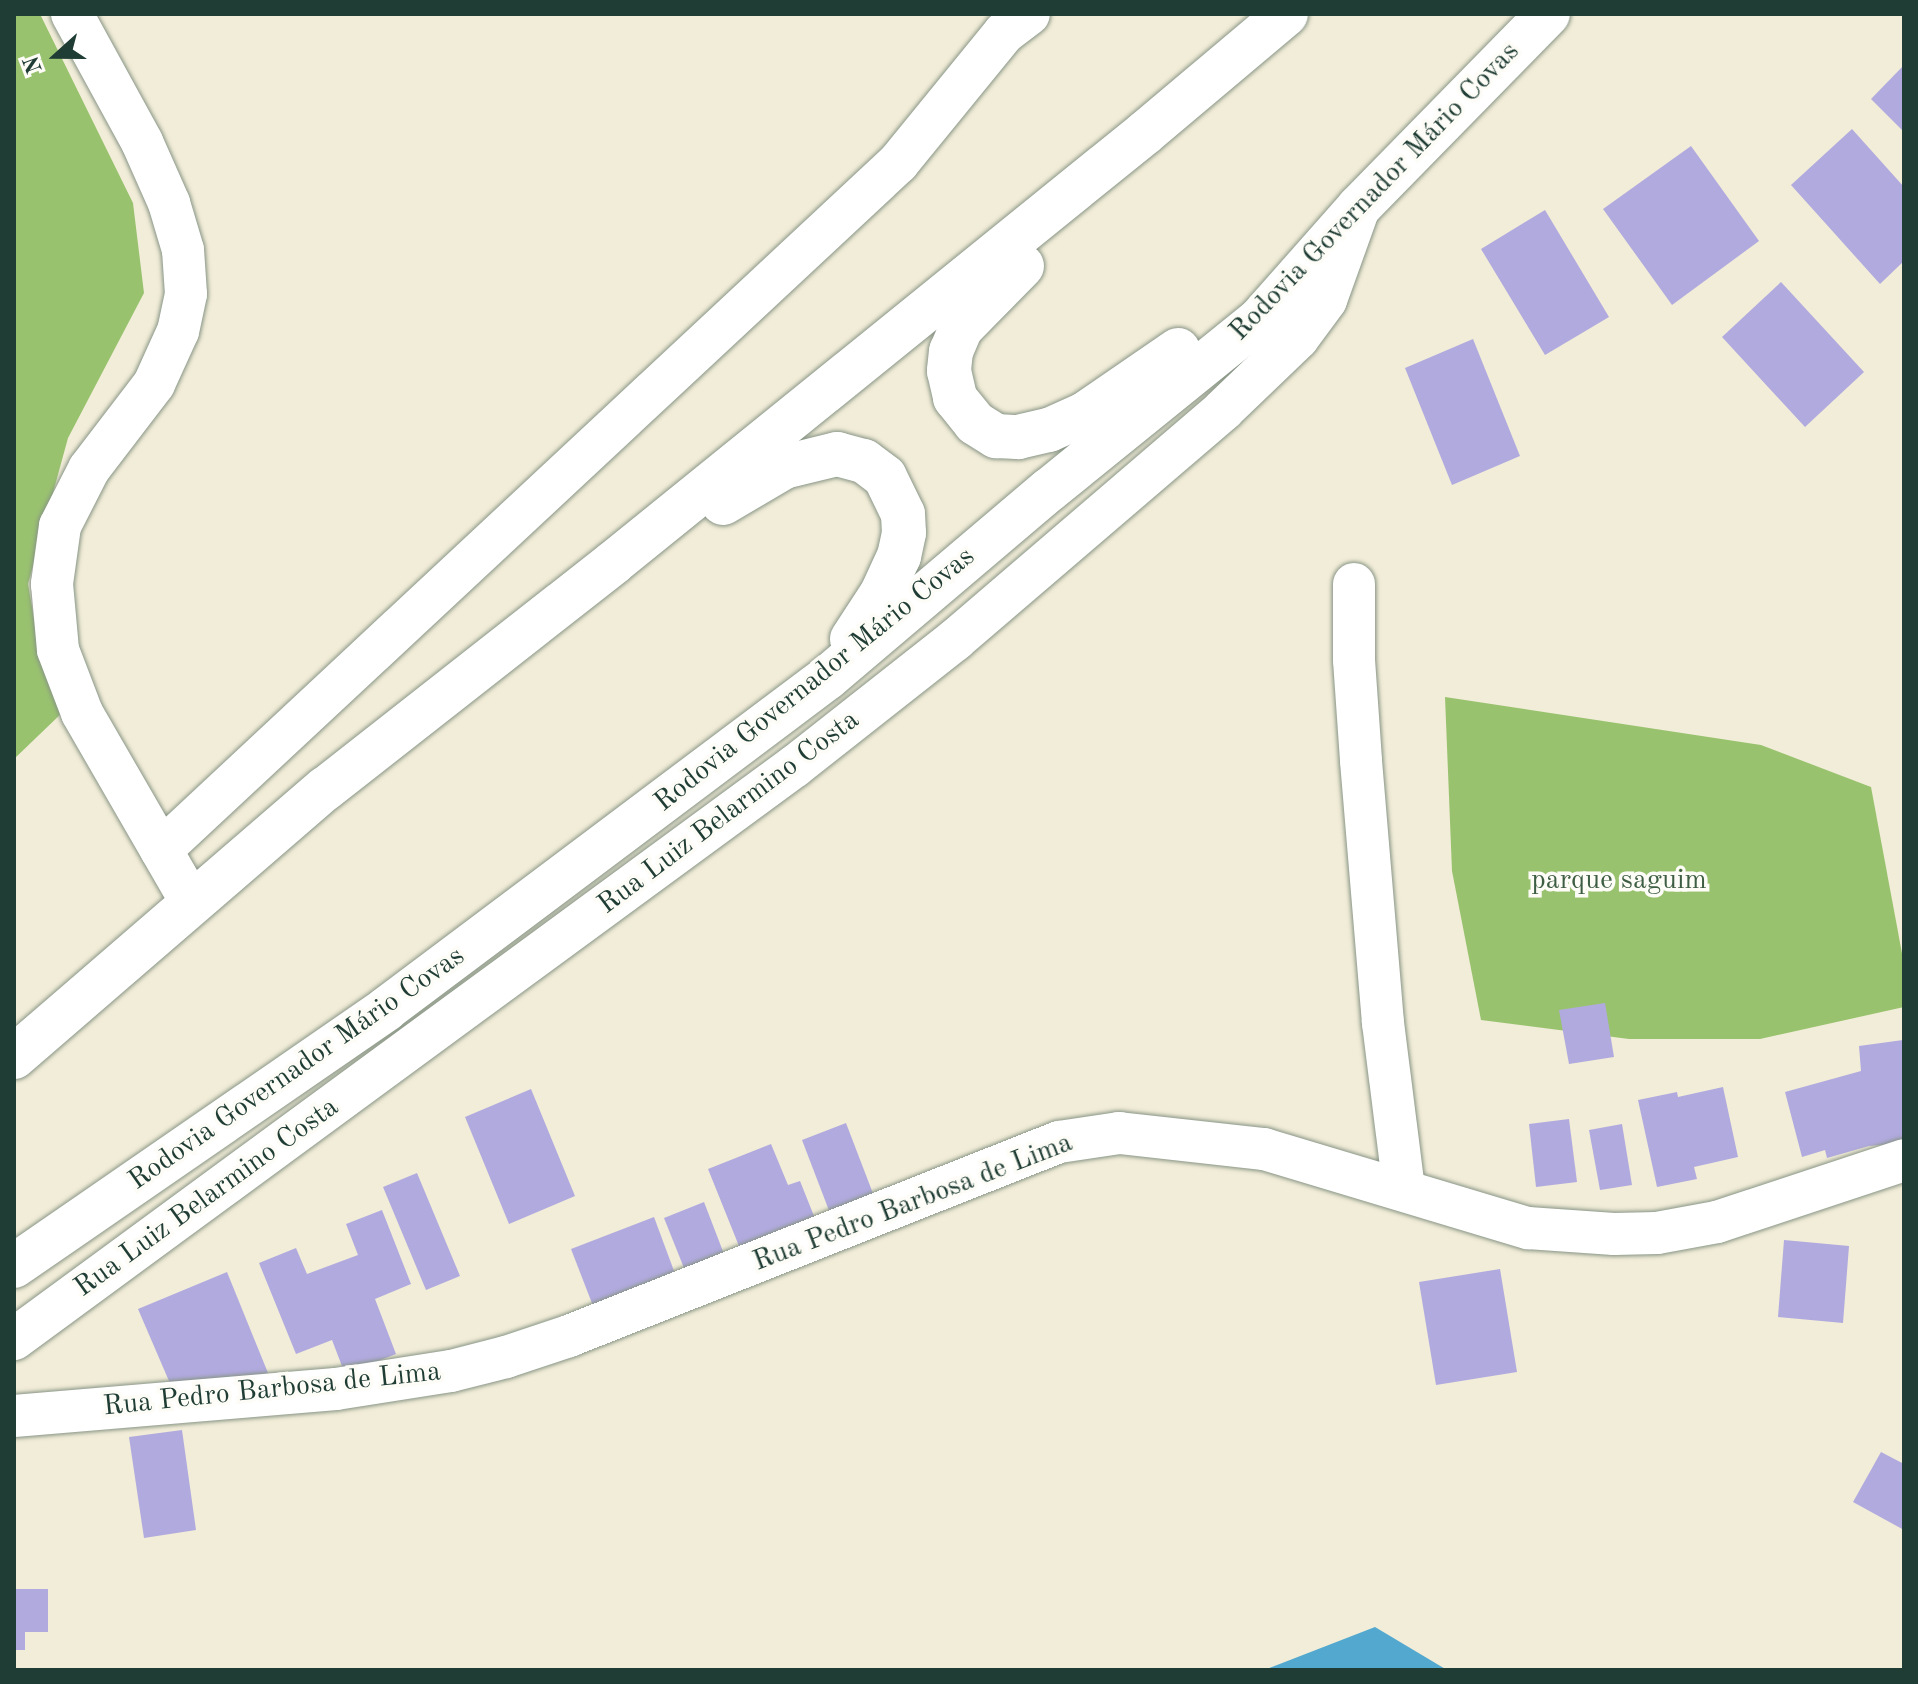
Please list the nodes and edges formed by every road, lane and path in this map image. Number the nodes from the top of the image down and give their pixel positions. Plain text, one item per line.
1 (72, 14) edge
2 (1029, 14) edge
3 (1286, 14) edge
4 (1548, 14) edge
5 (1146, 132) junction
6 (1359, 207) junction
7 (1260, 319) junction
8 (613, 563) junction
9 (1354, 584) dead end
10 (827, 678) junction
11 (161, 850) junction
12 (191, 902) junction
13 (14, 1057) edge
14 (1904, 1160) edge
15 (1404, 1190) junction
16 (14, 1266) edge
17 (14, 1339) edge
18 (14, 1416) edge

1 - 11 street
2 - 11 street
3 - 5 highway
4 - 6 highway, Rodovia Governador Mário Covas
5 - 7 highway
5 - 8 highway
6 - 7 highway, Rodovia Governador Mário Covas
6 - 17 street, Rua Luiz Belarmino Costa
7 - 10 highway, Rodovia Governador Mário Covas
8 - 10 highway
8 - 12 highway
9 - 15 street
10 - 16 highway, Rodovia Governador Mário Covas
11 - 12 street
12 - 13 highway
14 - 15 street, Rua Pedro Barbosa de Lima
15 - 18 street, Rua Pedro Barbosa de Lima

